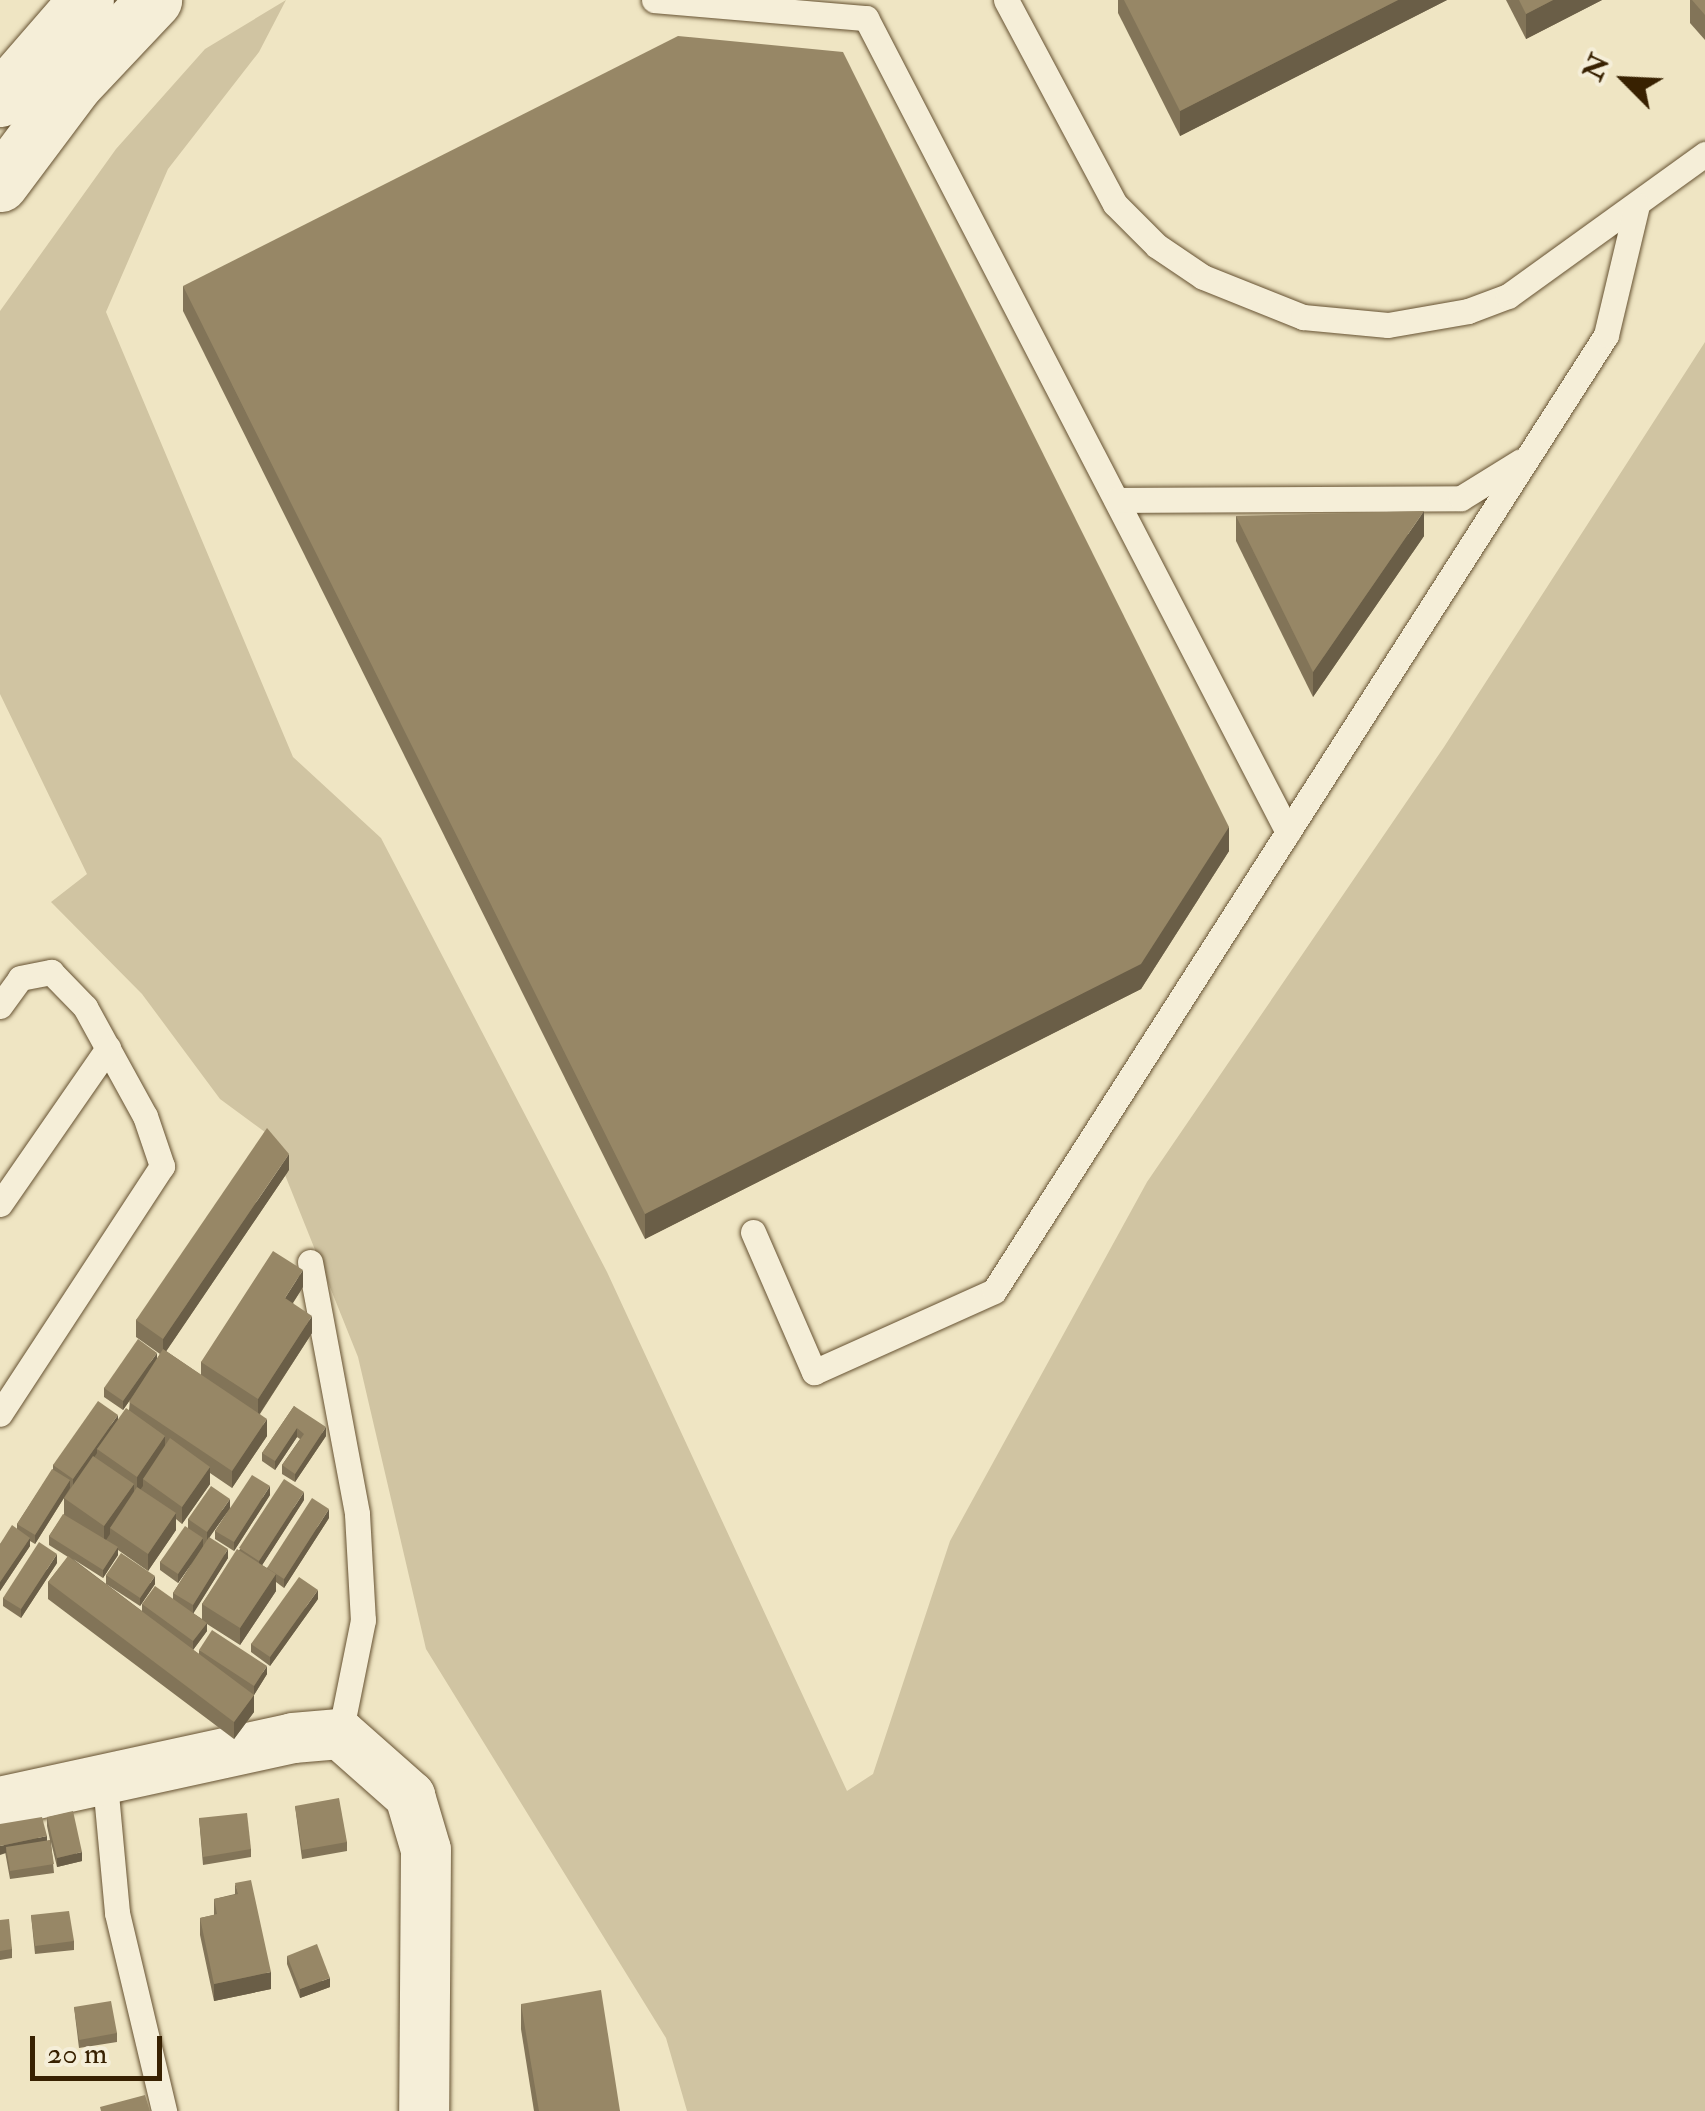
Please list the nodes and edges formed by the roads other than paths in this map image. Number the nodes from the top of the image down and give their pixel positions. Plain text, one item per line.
1 (86, 0) edge
2 (154, 0) edge
3 (654, 0) edge
4 (1006, 0) edge
5 (0, 100) edge
6 (1705, 154) edge
7 (0, 184) edge
8 (1637, 205) junction
9 (1529, 456) junction
10 (1116, 500) junction
11 (1288, 832) junction
12 (0, 1006) edge
13 (108, 1048) junction
14 (0, 1204) edge
15 (753, 1232) dead end
16 (310, 1262) dead end
17 (0, 1414) edge
18 (340, 1734) junction
19 (106, 1783) junction
20 (0, 1802) edge
21 (164, 2111) edge
22 (424, 2111) edge

1 - 5 street
2 - 7 street
3 - 10 lane
4 - 8 lane
6 - 8 lane
8 - 9 lane
9 - 10 lane
9 - 11 lane
10 - 11 lane
11 - 15 lane
12 - 13 lane
13 - 14 lane
13 - 17 lane
16 - 18 lane
18 - 19 street
18 - 22 street
19 - 20 street
19 - 21 lane

